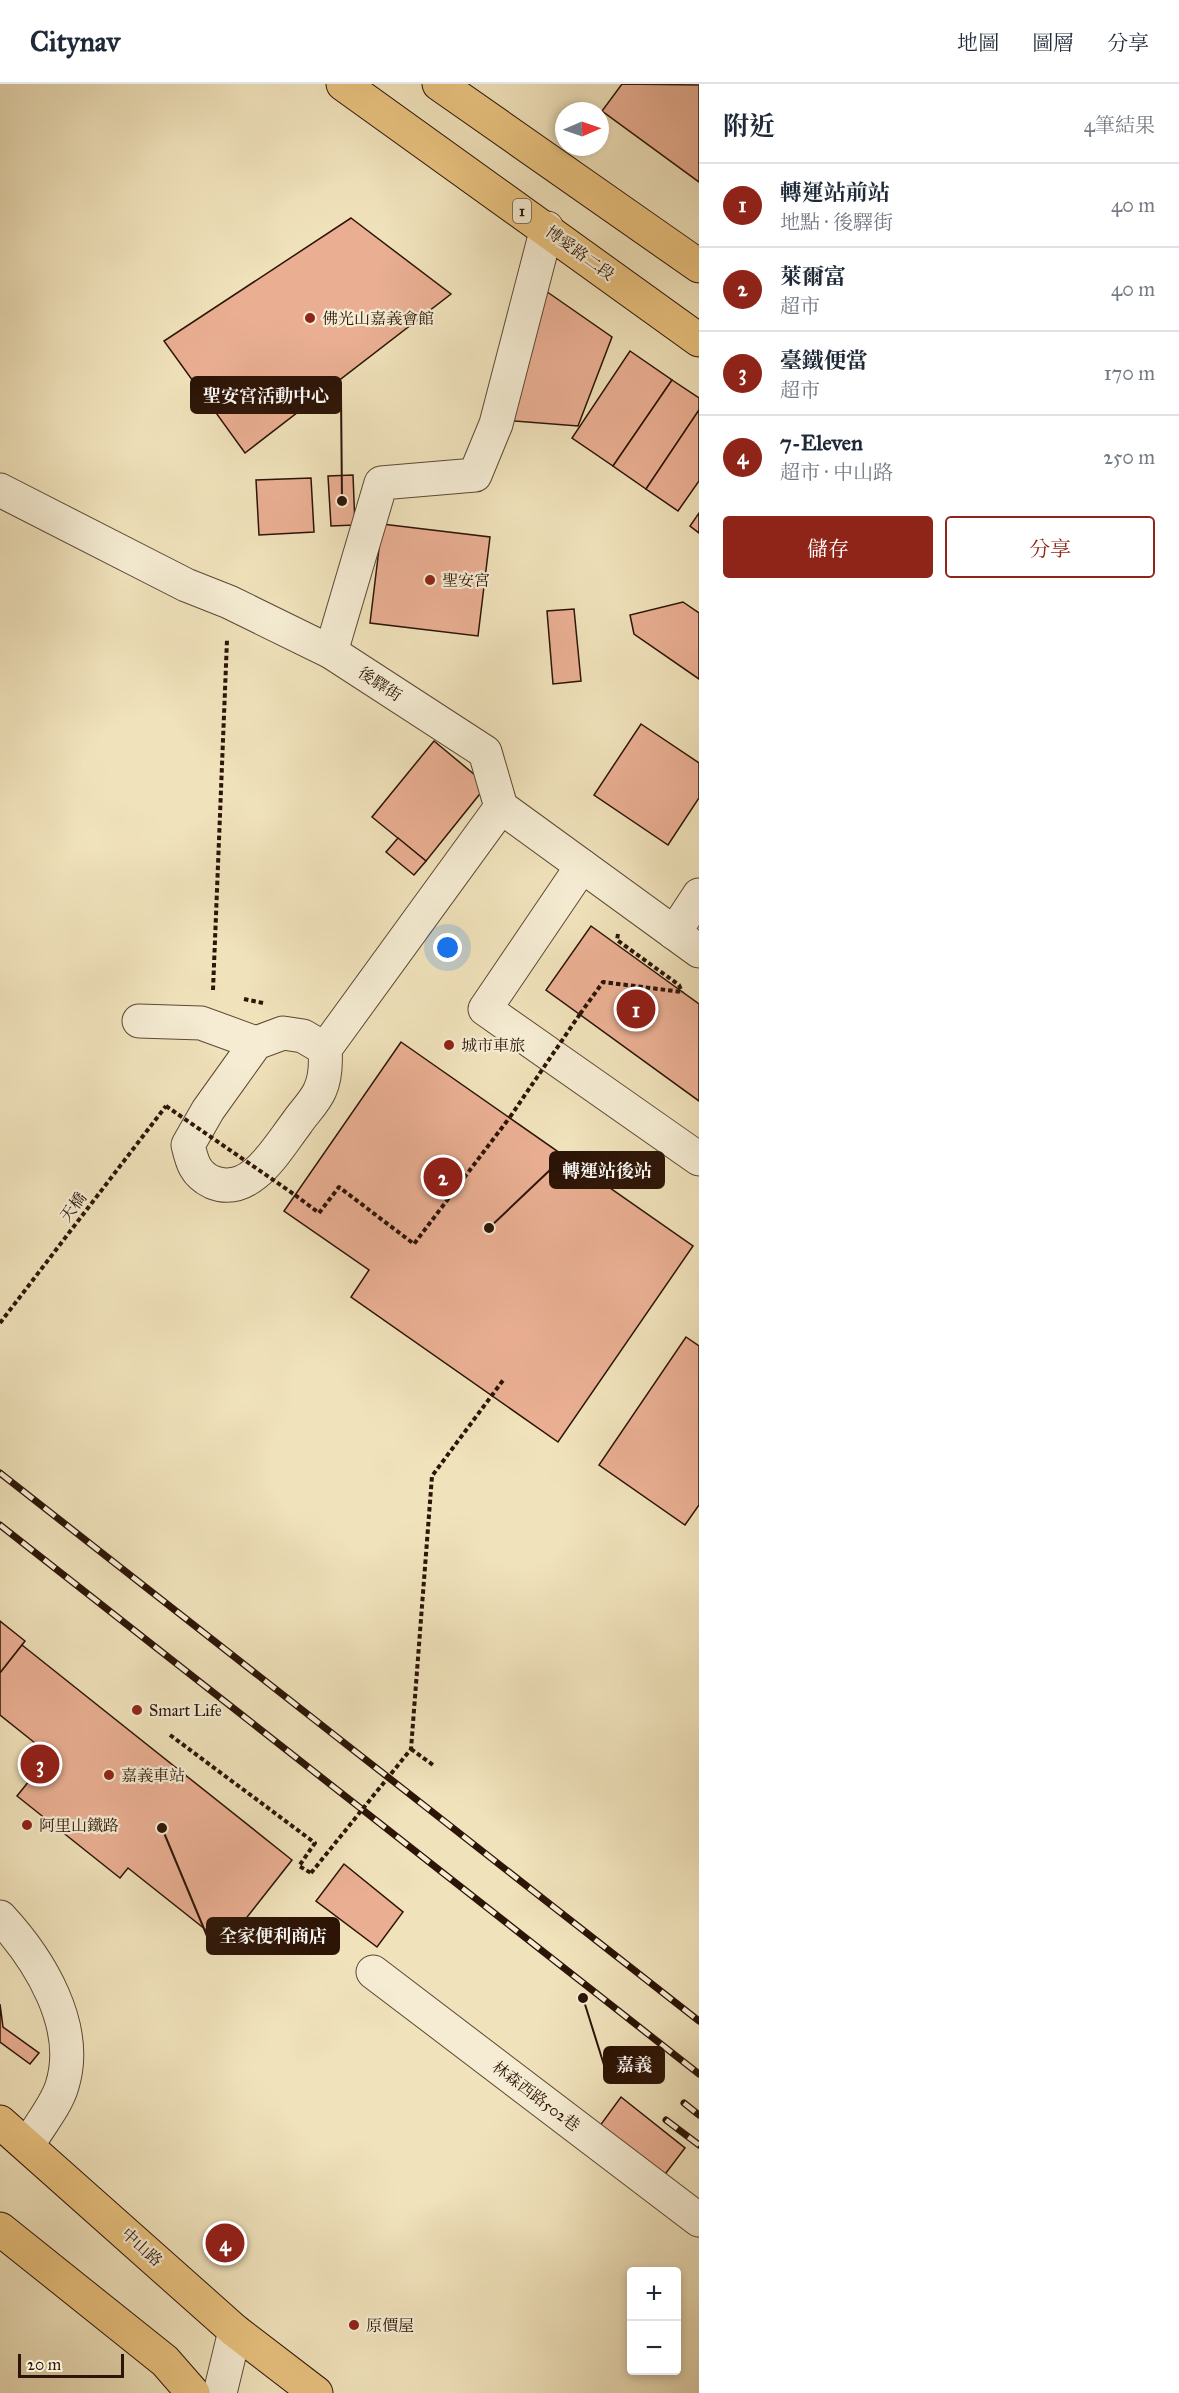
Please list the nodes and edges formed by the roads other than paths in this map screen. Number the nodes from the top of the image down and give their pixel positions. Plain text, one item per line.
1 (343, 84) edge
2 (439, 84) edge
3 (546, 228) junction
4 (699, 267) edge
5 (699, 340) edge
6 (0, 490) edge
7 (331, 652) junction
8 (501, 807) junction
9 (582, 866) junction
10 (699, 895) edge
11 (686, 942) edge
12 (139, 1022) dead end
13 (256, 1043) junction
14 (325, 1049) junction
15 (699, 1159) edge
16 (0, 1917) edge
17 (373, 1972) dead end
18 (0, 2122) edge
19 (28, 2145) junction
20 (699, 2220) edge
21 (0, 2229) edge
22 (236, 2331) junction
23 (194, 2393) edge
24 (220, 2393) edge
25 (316, 2393) edge

1 - 3 main road, 博愛路二段 / 1
2 - 4 main road
3 - 5 main road, 博愛路二段 / 1
3 - 7 street
6 - 7 street, 後驛街
7 - 8 street, 後驛街
8 - 9 street
8 - 14 street
9 - 11 street
9 - 15 street
10 - 11 street
12 - 13 street
13 - 14 street
13 - 14 street
16 - 19 street
17 - 20 street, 林森西路502巷
18 - 19 main road, 中山路
19 - 22 main road, 中山路
21 - 23 main road
22 - 24 street
22 - 25 main road, 中山路

